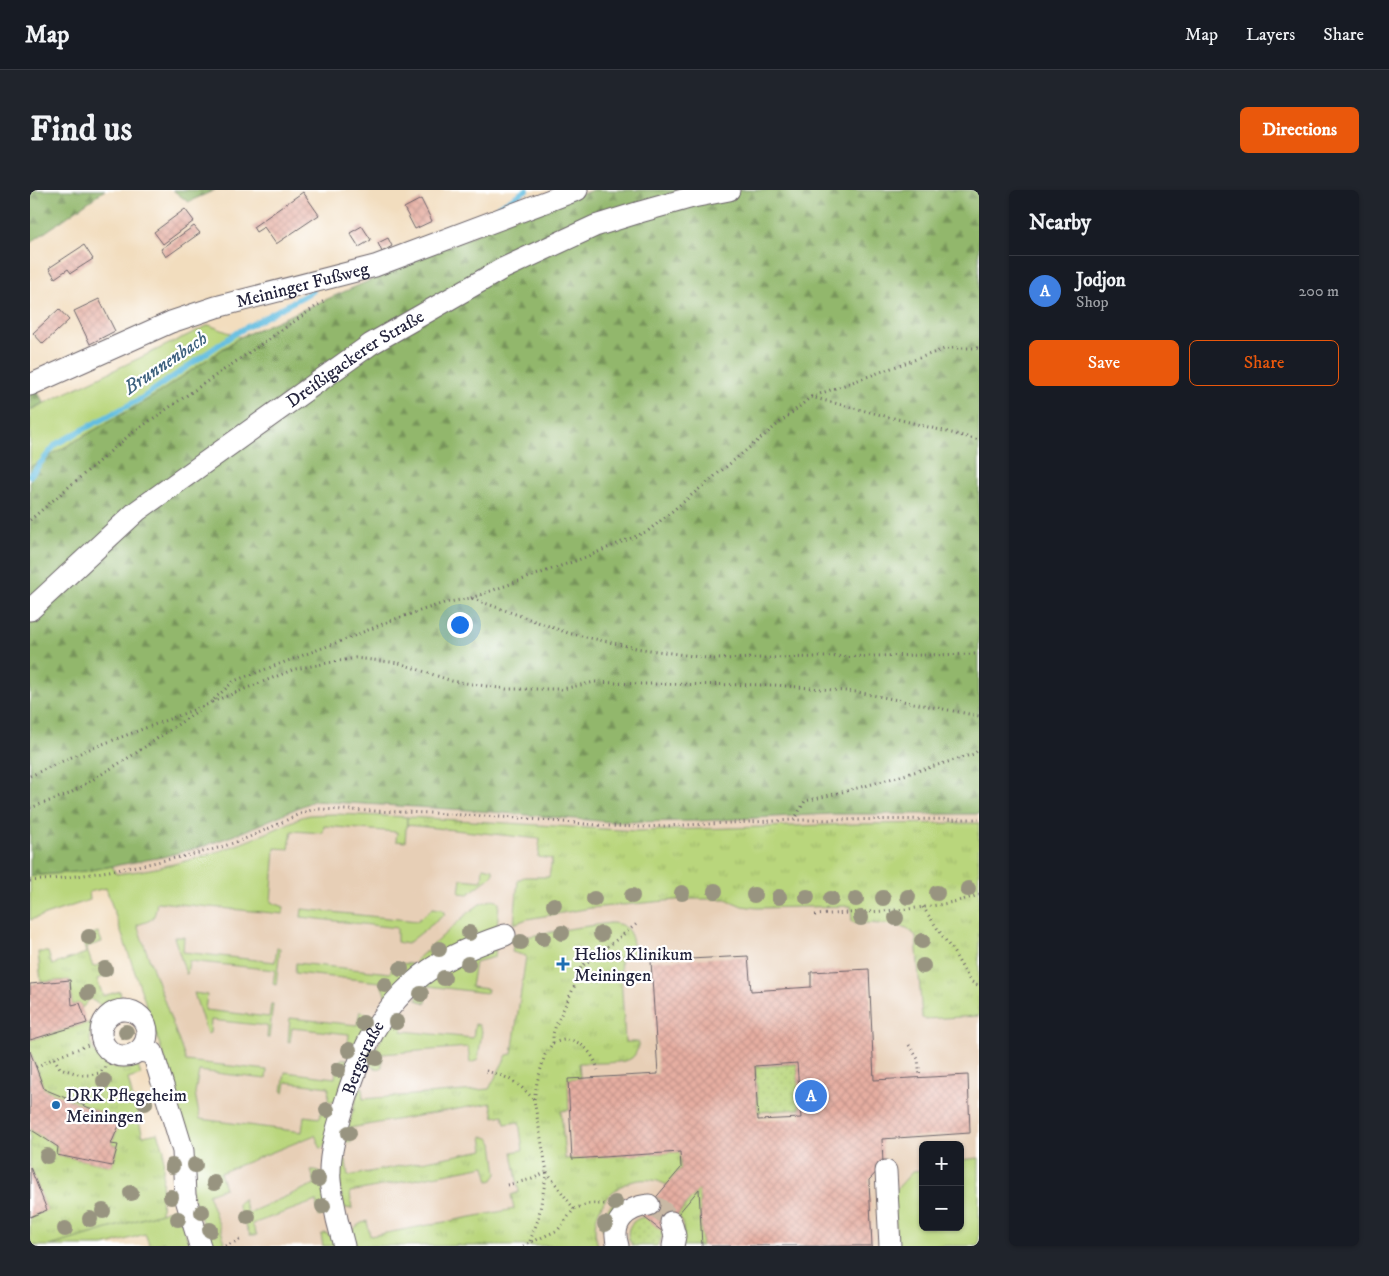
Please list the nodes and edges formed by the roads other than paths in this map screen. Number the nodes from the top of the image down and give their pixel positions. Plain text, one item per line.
1 (577, 190) edge
2 (729, 190) edge
3 (30, 385) edge
4 (30, 610) edge
5 (505, 934) dead end
6 (139, 1051) dead end
7 (886, 1171) dead end
8 (649, 1205) dead end
9 (672, 1222) dead end
10 (200, 1246) edge
11 (344, 1246) edge
12 (618, 1246) edge
13 (672, 1246) edge
14 (890, 1246) edge

1 - 3 street, Meininger Fußweg
2 - 4 street, Dreißigackerer Straße
5 - 11 street, Bergstraße
6 - 10 street
7 - 14 street
8 - 12 street
9 - 13 street

